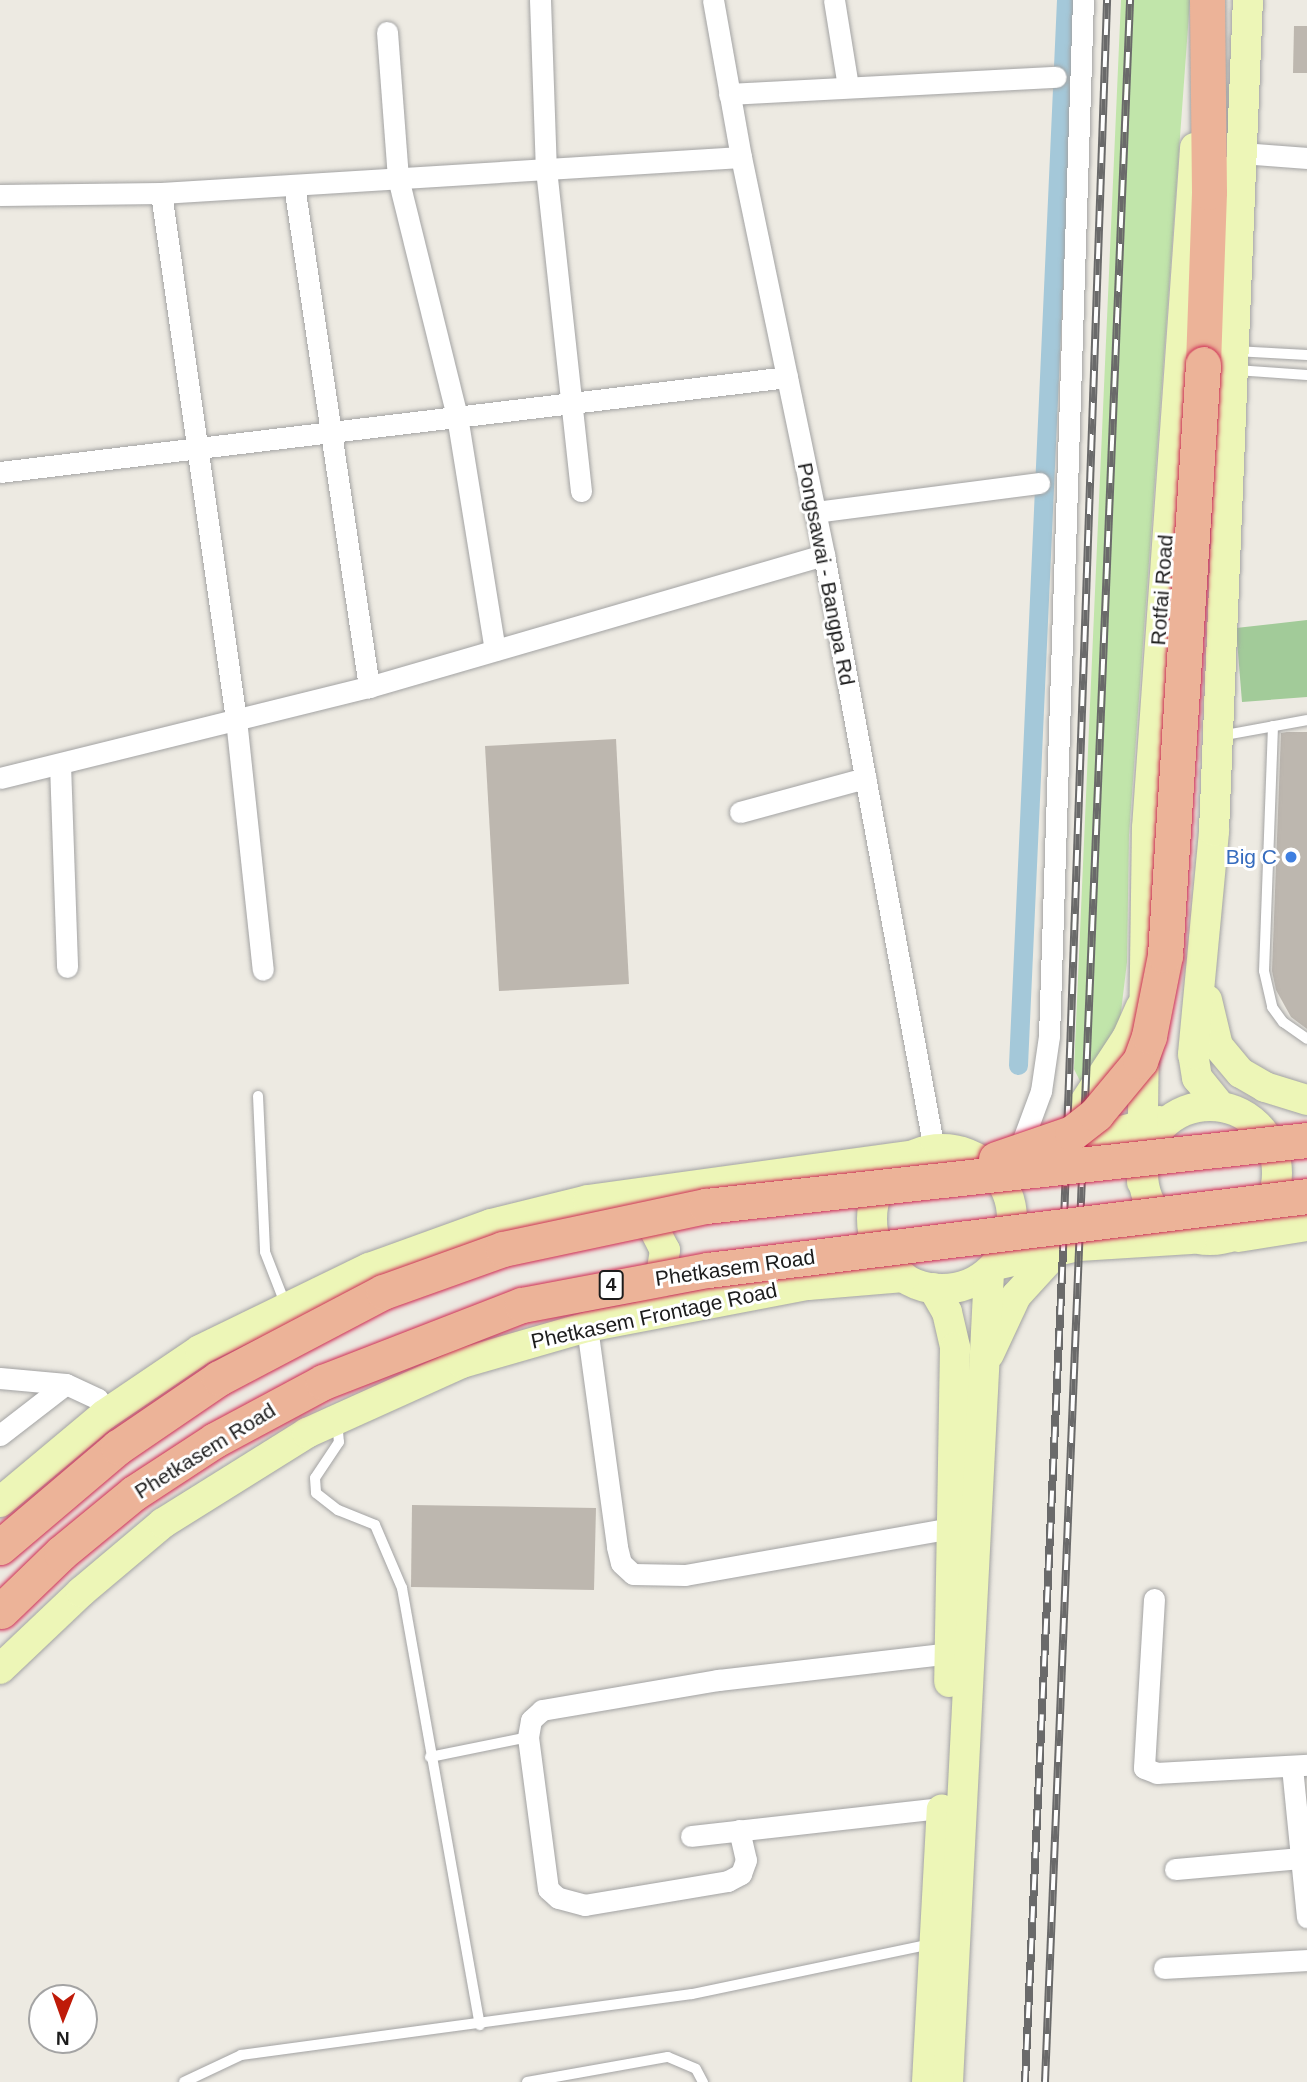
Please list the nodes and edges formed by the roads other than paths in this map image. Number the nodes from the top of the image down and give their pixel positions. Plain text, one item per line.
1 (540, 0) edge
2 (713, 0) edge
3 (834, 0) edge
4 (1083, 0) edge
5 (1207, 0) edge
6 (1248, 0) edge
7 (387, 33) dead end
8 (1056, 77) dead end
9 (848, 86) junction
10 (729, 94) junction
11 (1242, 153) junction
12 (741, 157) junction
13 (1307, 158) edge
14 (546, 169) junction
15 (398, 178) junction
16 (294, 185) junction
17 (162, 193) junction
18 (0, 195) edge
19 (1307, 355) edge
20 (1223, 361) junction
21 (1307, 375) edge
22 (787, 377) junction
23 (574, 402) junction
24 (457, 416) junction
25 (332, 431) junction
26 (198, 447) junction
27 (0, 472) edge
28 (1039, 483) dead end
29 (581, 491) dead end
30 (815, 512) junction
31 (824, 555) junction
32 (495, 650) junction
33 (369, 687) junction
34 (236, 719) junction
35 (1307, 720) edge
36 (1273, 726) junction
37 (1217, 737) junction
38 (60, 764) junction
39 (0, 778) edge
40 (865, 778) junction
41 (740, 812) dead end
42 (1147, 828) junction
43 (1214, 831) junction
44 (1202, 958) junction
45 (67, 967) dead end
46 (263, 970) dead end
47 (1145, 997) junction
48 (1307, 1039) edge
49 (258, 1096) dead end
50 (1307, 1100) edge
51 (1226, 1107) junction
52 (1307, 1109) edge
53 (1182, 1111) junction
54 (1143, 1127) junction
55 (1307, 1140) edge
56 (1029, 1145) junction
57 (934, 1152) junction
58 (1142, 1182) junction
59 (1307, 1196) edge
60 (706, 1206) junction
61 (491, 1223) junction
62 (1307, 1226) edge
63 (1210, 1239) junction
64 (1058, 1250) junction
65 (992, 1268) junction
66 (904, 1277) junction
67 (933, 1288) junction
68 (286, 1306) junction
69 (587, 1327) junction
70 (533, 1340) junction
71 (983, 1369) junction
72 (0, 1378) edge
73 (66, 1384) junction
74 (104, 1415) junction
75 (337, 1419) junction
76 (0, 1436) edge
77 (0, 1502) edge
78 (951, 1528) junction
79 (0, 1547) edge
80 (1154, 1599) dead end
81 (0, 1611) edge
82 (951, 1653) junction
83 (0, 1669) edge
84 (528, 1737) junction
85 (430, 1757) junction
86 (1300, 1766) edge
87 (942, 1808) junction
88 (739, 1830) junction
89 (691, 1836) dead end
90 (1302, 1858) junction
91 (1175, 1869) dead end
92 (1307, 1917) edge
93 (935, 1944) junction
94 (1307, 1960) edge
95 (1164, 1968) dead end
96 (480, 2025) junction
97 (929, 2081) edge
98 (184, 2082) edge
99 (527, 2082) edge
100 (703, 2082) edge

1 - 14 street
2 - 10 street, Pongsawai - Bangpa Rd
3 - 9 street
4 - 56 street
5 - 20 highway
5 - 42 main road, Rotfai Road
6 - 11 main road
7 - 15 street
8 - 9 street
9 - 10 street
10 - 12 street, Pongsawai - Bangpa Rd
11 - 13 street
11 - 20 main road
12 - 14 street
12 - 22 street, Pongsawai - Bangpa Rd
14 - 15 street
14 - 23 street
15 - 16 street
15 - 24 street
16 - 17 street
16 - 25 street
17 - 18 street
17 - 26 street
19 - 20 lane
20 - 21 lane
20 - 37 main road
20 - 60 highway, bridge
22 - 23 street
22 - 30 street, Pongsawai - Bangpa Rd
23 - 24 street
23 - 29 street
24 - 25 street
24 - 32 street
25 - 26 street
25 - 33 street
26 - 27 street
26 - 34 street
28 - 30 street
30 - 31 street, Pongsawai - Bangpa Rd
31 - 32 street
31 - 40 street, Pongsawai - Bangpa Rd
32 - 33 street
33 - 34 street
34 - 38 street
34 - 46 street
35 - 36 lane
36 - 37 lane
36 - 48 lane
37 - 43 main road
38 - 39 street
38 - 45 street
40 - 41 street
40 - 57 street, Pongsawai - Bangpa Rd
42 - 43 main road
42 - 47 main road, Rotfai Road
43 - 44 main road
44 - 50 main road
44 - 51 main road
47 - 54 main road, Rotfai Road
47 - 56 main road
49 - 68 lane
51 - 52 main road
51 - 53 main road
51 - 63 main road
53 - 54 main road
53 - 58 main road
54 - 56 main road
54 - 58 main road, Rotfai Road
55 - 60 highway, bridge
56 - 57 main road
57 - 61 main road
57 - 65 main road
57 - 66 main road
58 - 63 main road
59 - 81 highway, Phetkasem Road / 4, bridge
60 - 79 highway, bridge
61 - 68 main road
61 - 70 main road
62 - 63 main road
63 - 64 main road
64 - 65 main road
64 - 71 main road
65 - 67 main road
65 - 71 main road
66 - 67 main road
66 - 69 main road, Phetkasem Frontage Road / 4
67 - 78 main road
68 - 74 main road
69 - 70 main road, Phetkasem Frontage Road / 4
69 - 78 street
70 - 75 main road, Phetkasem Frontage Road / 4
71 - 97 main road
72 - 73 street
73 - 74 street
73 - 76 street
74 - 77 main road
75 - 83 main road, Phetkasem Frontage Road / 4
75 - 85 lane
78 - 82 main road
80 - 86 street
82 - 84 street
82 - 87 main road
84 - 85 lane
84 - 88 street
85 - 96 lane
86 - 90 street
87 - 88 street
87 - 93 main road
88 - 89 street
90 - 91 street
90 - 92 street
93 - 96 lane
93 - 97 main road
94 - 95 street
96 - 98 lane
99 - 100 lane

